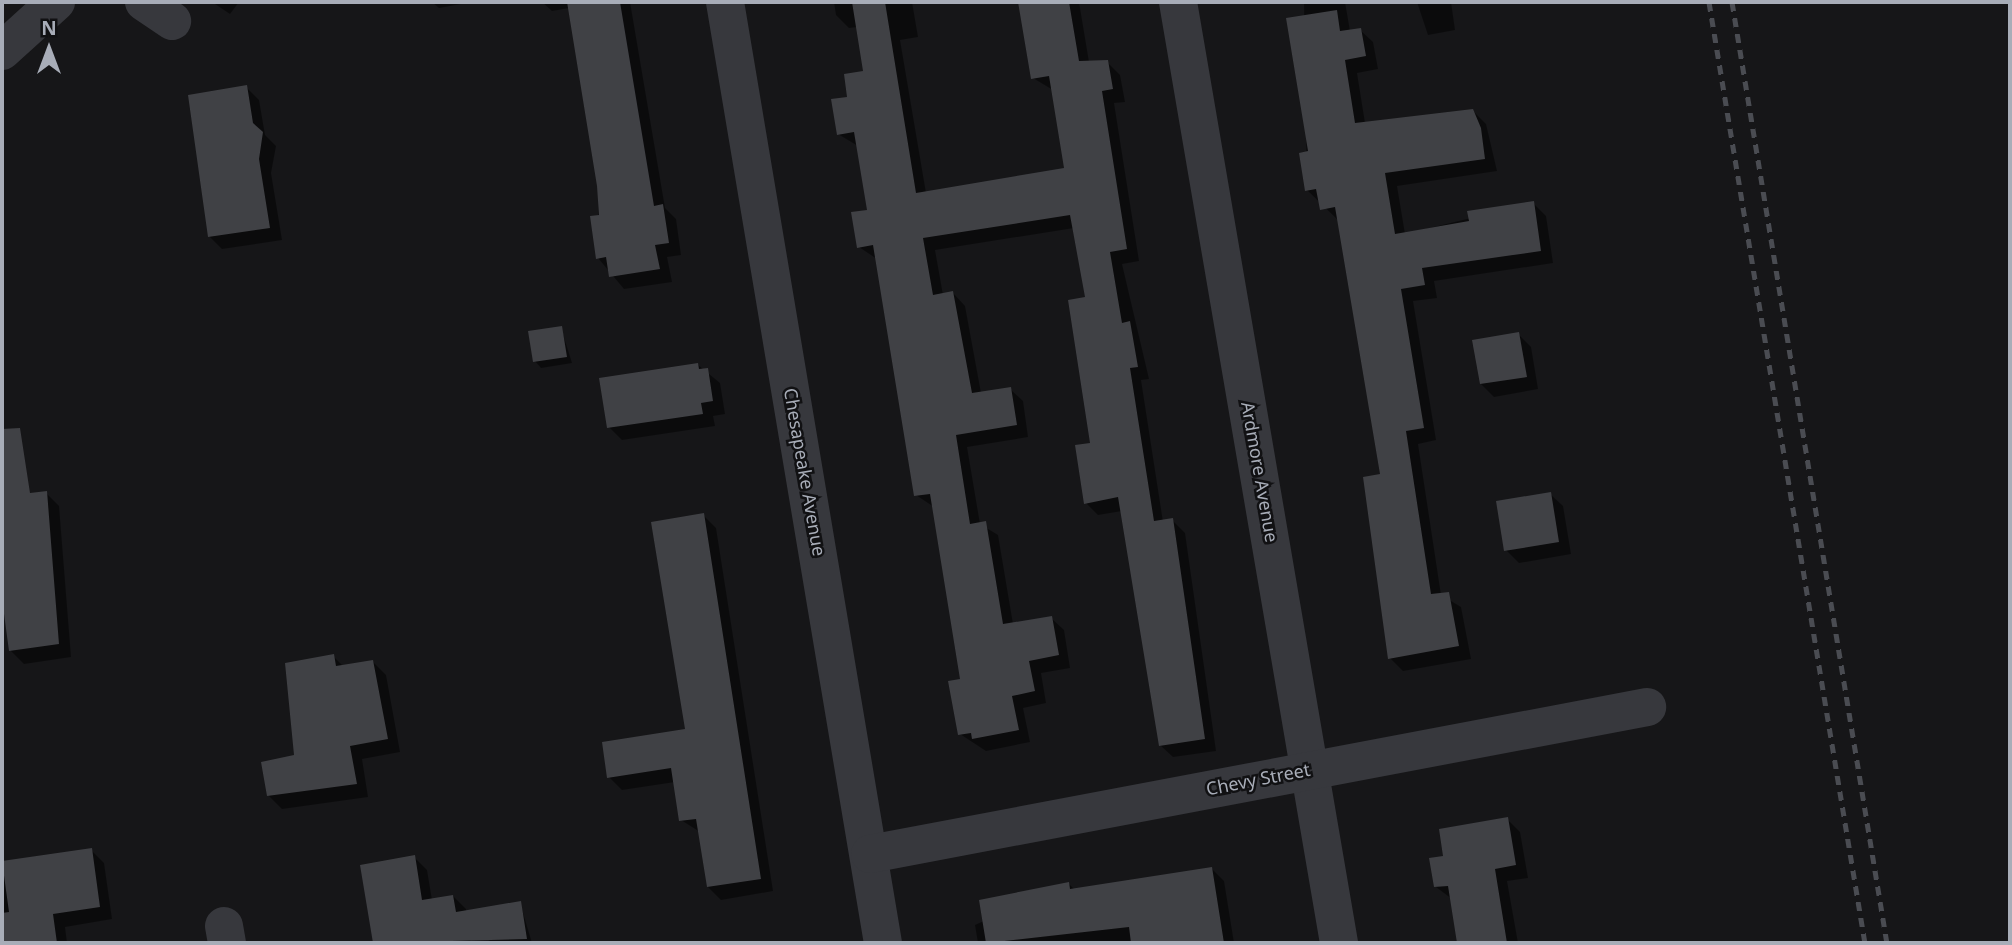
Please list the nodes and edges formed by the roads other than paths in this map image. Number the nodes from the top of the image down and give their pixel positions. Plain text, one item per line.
1 (56, 2) edge
2 (725, 2) edge
3 (1178, 2) edge
4 (2, 51) edge
5 (1647, 707) dead end
6 (1311, 769) junction
7 (870, 854) junction
8 (883, 943) edge
9 (1339, 943) edge

1 - 4 street
2 - 7 street, Chesapeake Avenue
3 - 6 street, Ardmore Avenue
5 - 6 street, Chevy Street
6 - 7 street, Chevy Street
6 - 9 street, Ardmore Avenue
7 - 8 street, Chesapeake Avenue

